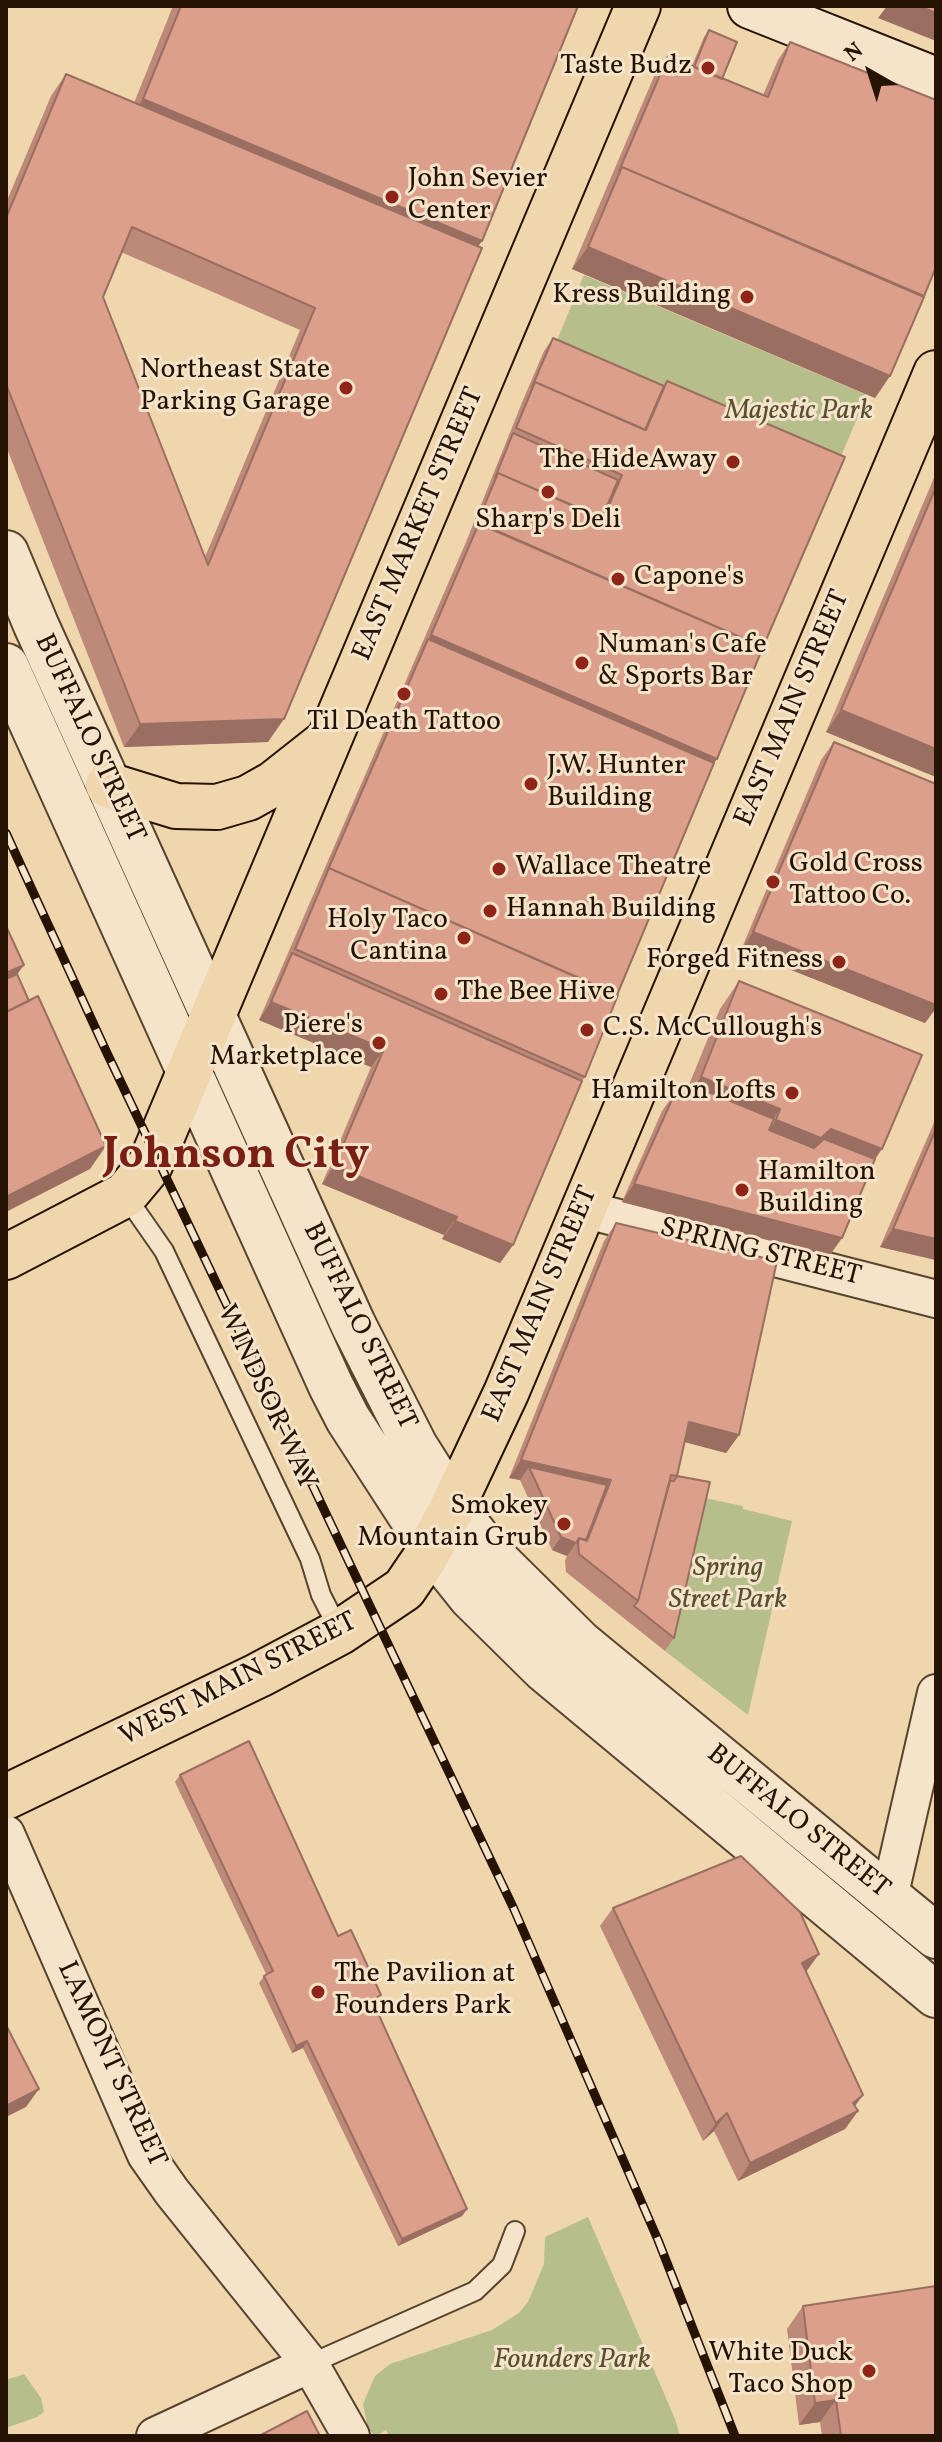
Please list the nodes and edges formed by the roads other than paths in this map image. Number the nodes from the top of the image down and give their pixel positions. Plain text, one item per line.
1 (638, 6) edge
2 (750, 6) edge
3 (936, 80) edge
4 (936, 373) edge
5 (6, 553) edge
6 (6, 666) edge
7 (330, 739) junction
8 (108, 785) junction
9 (202, 1044) junction
10 (125, 1195) junction
11 (583, 1209) junction
12 (6, 1257) edge
13 (936, 1299) edge
14 (442, 1527) junction
15 (340, 1632) junction
16 (936, 1693) edge
17 (6, 1797) edge
18 (6, 1834) edge
19 (889, 1898) junction
20 (936, 1936) edge
21 (936, 1995) edge
22 (515, 2231) dead end
23 (310, 2364) junction
24 (155, 2436) edge
25 (351, 2436) edge

1 - 7 main road, EAST MARKET STREET
2 - 3 street
4 - 11 main road, EAST MAIN STREET
5 - 8 street, BUFFALO STREET
6 - 9 street, BUFFALO STREET
7 - 8 main road
7 - 9 main road, EAST MARKET STREET
8 - 9 street, BUFFALO STREET
9 - 10 main road, EAST MARKET STREET
9 - 14 street, BUFFALO STREET
9 - 14 street, BUFFALO STREET
10 - 12 main road
10 - 15 lane, WINDSOR WAY
11 - 13 street, SPRING STREET
11 - 14 main road, EAST MAIN STREET
14 - 15 main road, WEST MAIN STREET
14 - 19 street, BUFFALO STREET
14 - 21 street, BUFFALO STREET
15 - 17 main road, WEST MAIN STREET
16 - 19 street
18 - 23 street, LAMONT STREET
19 - 20 street, BUFFALO STREET
22 - 23 lane
23 - 24 street
23 - 25 street, LAMONT STREET

